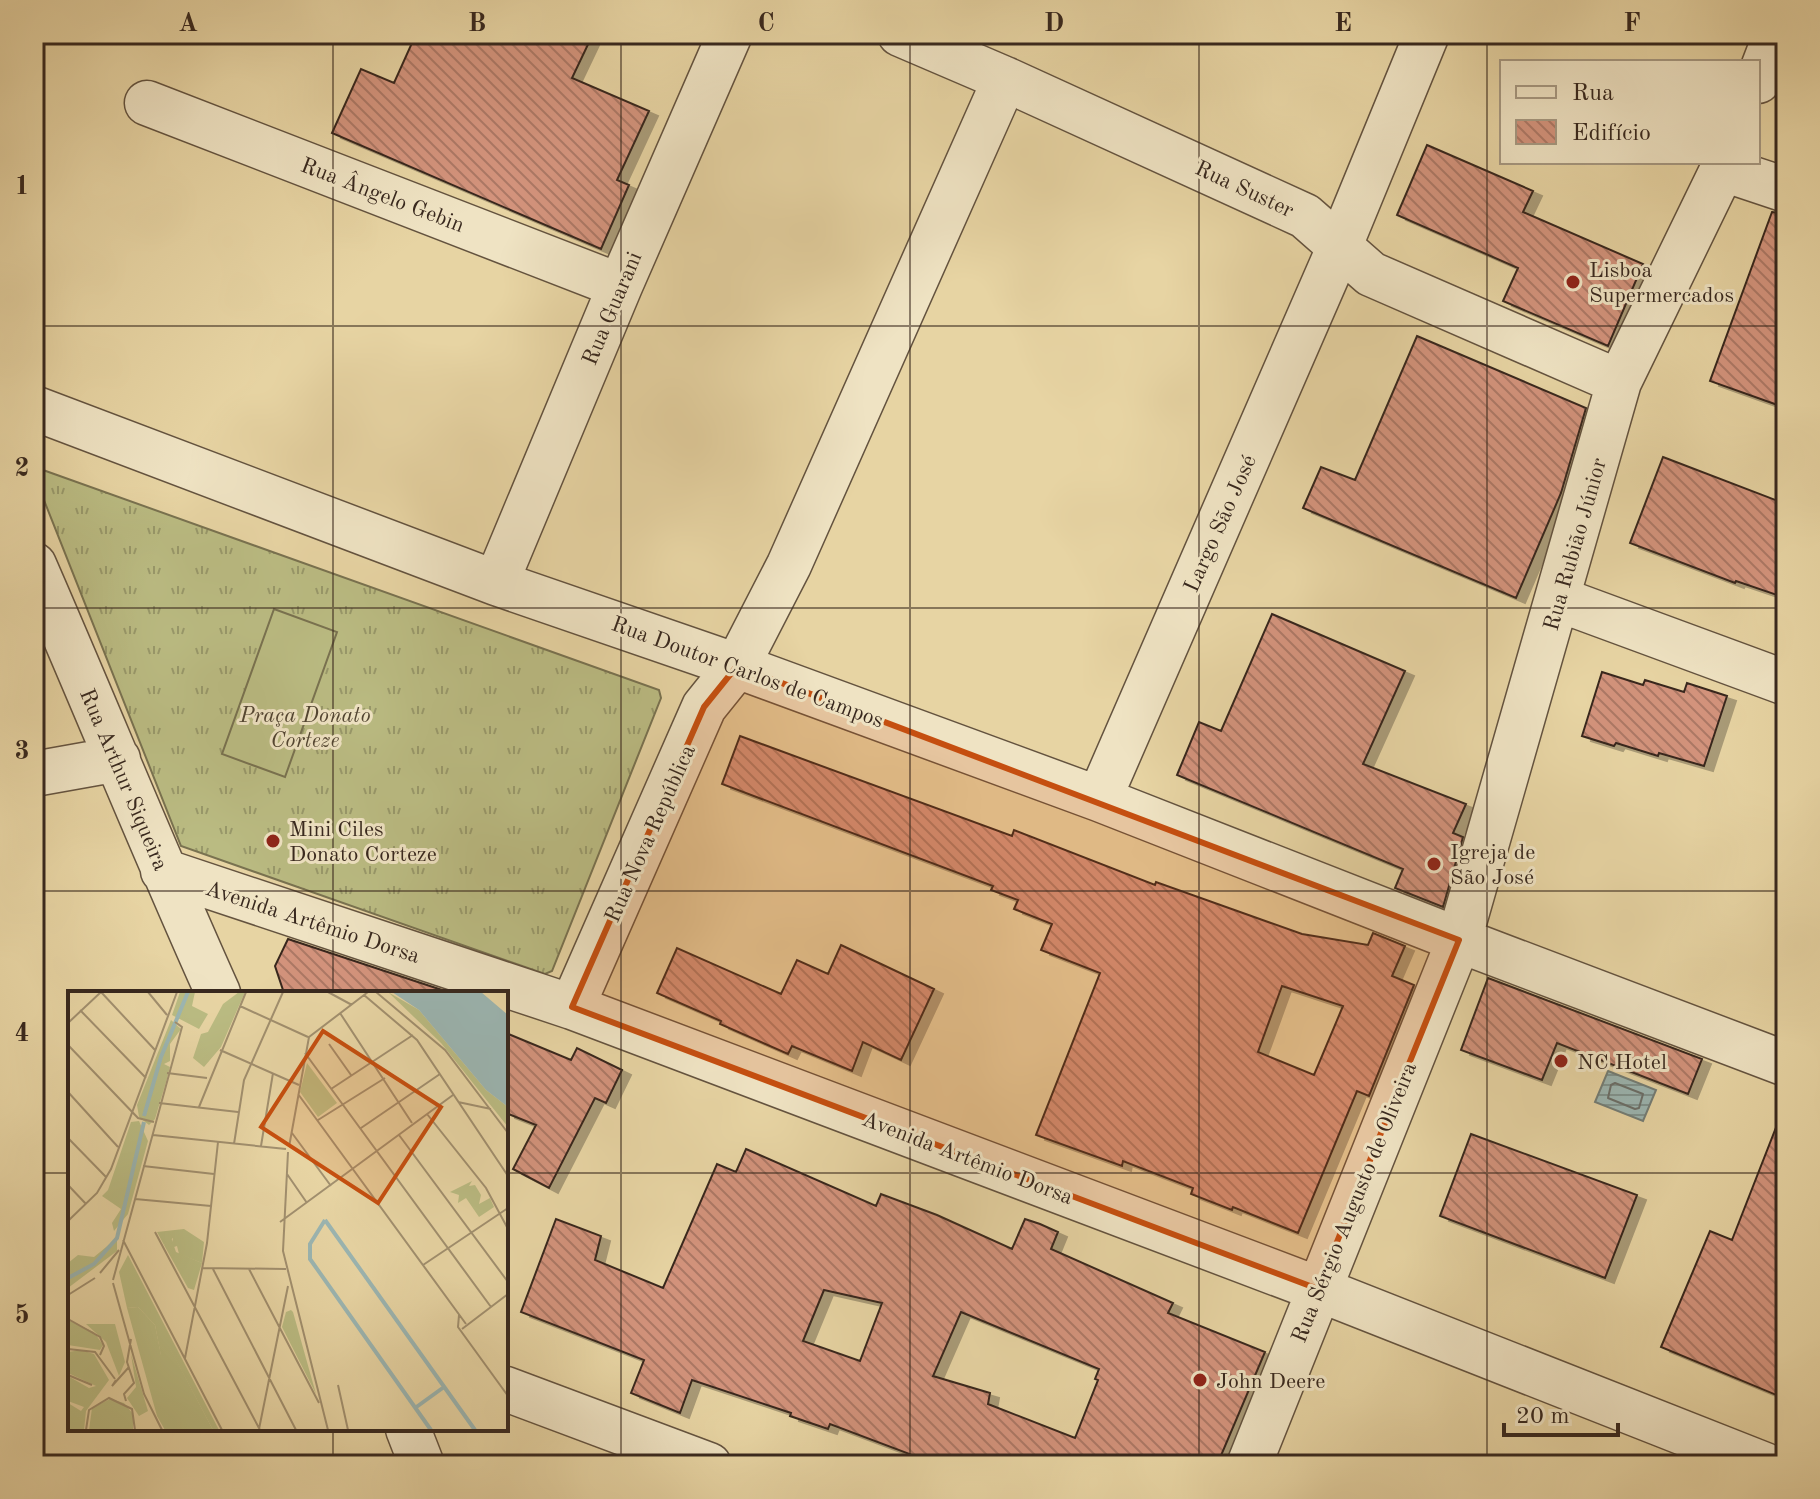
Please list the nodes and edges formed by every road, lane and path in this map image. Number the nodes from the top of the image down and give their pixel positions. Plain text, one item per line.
1 (730, 34) edge
2 (900, 34) edge
3 (1427, 34) edge
4 (1776, 34) edge
5 (1760, 76) edge
6 (1005, 79) junction
7 (147, 103) dead end
8 (1725, 166) edge
9 (1786, 190) edge
10 (1339, 248) junction
11 (620, 286) junction
12 (1619, 382) junction
13 (34, 408) edge
14 (34, 565) edge
15 (496, 583) junction
16 (1558, 599) junction
17 (737, 666) junction
18 (1786, 683) edge
19 (118, 759) junction
20 (34, 774) edge
21 (1099, 799) junction
22 (163, 871) junction
23 (1459, 940) junction
24 (217, 991) edge
25 (572, 1007) junction
26 (1786, 1064) edge
27 (1318, 1289) junction
28 (508, 1390) edge
29 (409, 1431) edge
30 (422, 1465) edge
31 (709, 1465) edge
32 (1249, 1465) edge
33 (1765, 1465) edge

1 - 11 street, Rua Guarani
2 - 6 street, Rua Suster
3 - 10 street, Largo São José
4 - 5 street
6 - 10 street, Rua Suster
6 - 17 street, Rua Nova República
7 - 11 street, Rua Ângelo Gebin
8 - 9 street
8 - 12 street, Rua Rubião Júnior
10 - 12 street, Rua Suster
10 - 21 street, Largo São José
11 - 15 street, Rua Guarani
12 - 16 street, Rua Rubião Júnior
13 - 15 street, Rua Doutor Carlos de Campos
14 - 19 street, Rua Arthur Siqueira
15 - 17 street, Rua Doutor Carlos de Campos
16 - 18 street
16 - 23 street, Rua Rubião Júnior
17 - 21 street, Rua Doutor Carlos de Campos
17 - 25 street, Rua Nova República
19 - 20 street
19 - 22 street, Rua Arthur Siqueira
21 - 23 street, Rua Doutor Carlos de Campos
22 - 24 street, Rua Arthur Siqueira
22 - 25 street, Avenida Artêmio Dorsa
23 - 26 street, Rua Doutor Carlos de Campos
23 - 27 street, Rua Sérgio Augusto de Oliveira
25 - 27 street, Avenida Artêmio Dorsa
27 - 32 street, Rua Sérgio Augusto de Oliveira
27 - 33 street, Avenida Artêmio Dorsa
28 - 31 street
29 - 30 street

